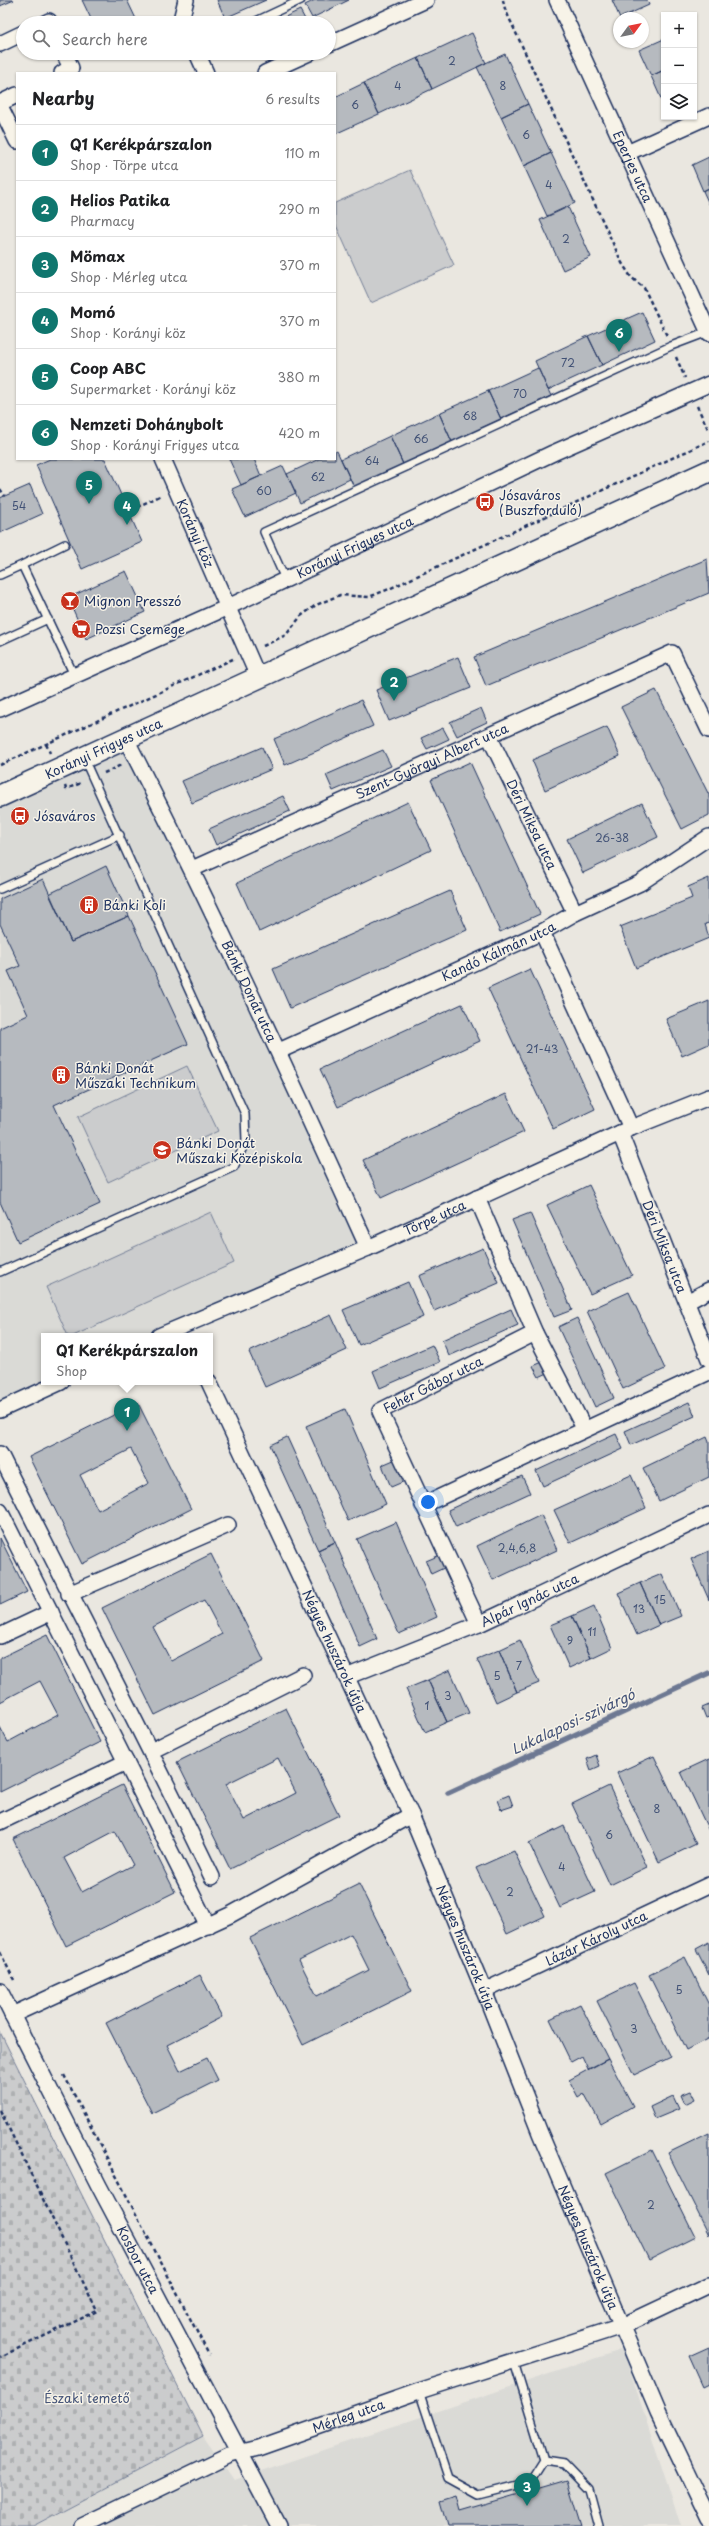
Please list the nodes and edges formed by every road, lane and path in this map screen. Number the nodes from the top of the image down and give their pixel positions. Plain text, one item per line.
1 (186, 0) edge
2 (301, 0) edge
3 (426, 0) edge
4 (503, 0) edge
5 (557, 0) edge
6 (182, 16) edge
7 (267, 16) edge
8 (16, 36) edge
9 (336, 41) edge
10 (0, 44) edge
11 (67, 60) edge
12 (200, 60) edge
13 (294, 60) edge
14 (64, 72) edge
15 (206, 72) edge
16 (267, 72) edge
17 (16, 95) edge
18 (0, 104) edge
19 (709, 116) edge
20 (16, 139) edge
21 (628, 153) junction
22 (709, 332) edge
23 (671, 346) junction
24 (709, 384) edge
25 (691, 392) junction
26 (709, 432) edge
27 (709, 441) edge
28 (163, 460) edge
29 (709, 471) edge
30 (176, 488) junction
31 (0, 489) edge
32 (5, 496) dead end
33 (137, 506) dead end
34 (65, 544) dead end
35 (22, 565) junction
36 (0, 575) edge
37 (285, 579) junction
38 (228, 607) junction
39 (48, 619) junction
40 (0, 641) edge
41 (247, 653) junction
42 (75, 677) junction
43 (259, 678) junction
44 (0, 709) edge
45 (709, 730) edge
46 (489, 736) junction
47 (125, 737) junction
48 (83, 757) junction
49 (0, 765) edge
50 (0, 796) edge
51 (120, 835) junction
52 (709, 837) edge
53 (192, 869) junction
54 (0, 889) edge
55 (575, 912) junction
56 (542, 932) junction
57 (279, 1051) junction
58 (709, 1096) edge
59 (626, 1131) junction
60 (477, 1198) junction
61 (368, 1248) junction
62 (0, 1272) edge
63 (709, 1290) edge
64 (687, 1302) junction
65 (185, 1331) edge
66 (175, 1333) edge
67 (535, 1333) junction
68 (709, 1359) edge
69 (709, 1372) edge
70 (54, 1385) edge
71 (210, 1385) edge
72 (0, 1410) edge
73 (584, 1428) junction
74 (0, 1454) edge
75 (423, 1505) junction
76 (0, 1511) edge
77 (709, 1515) edge
78 (228, 1525) dead end
79 (69, 1594) junction
80 (51, 1612) junction
81 (479, 1624) junction
82 (0, 1636) edge
83 (303, 1675) dead end
84 (346, 1677) junction
85 (151, 1751) junction
86 (126, 1762) junction
87 (411, 1815) junction
88 (0, 1822) edge
89 (212, 1877) dead end
90 (709, 1885) edge
91 (208, 1926) junction
92 (0, 1952) edge
93 (0, 1991) edge
94 (484, 1991) junction
95 (27, 2006) junction
96 (12, 2015) junction
97 (60, 2069) dead end
98 (0, 2110) edge
99 (709, 2285) edge
100 (622, 2326) junction
101 (210, 2356) dead end
102 (0, 2357) edge
103 (514, 2362) junction
104 (419, 2391) junction
105 (239, 2452) junction
106 (544, 2460) junction
107 (709, 2518) edge
108 (82, 2526) edge
109 (279, 2526) edge
110 (599, 2526) edge

1 - 6 street
2 - 7 lane
3 - 9 street
4 - 23 path
5 - 21 street, Eperjes utca
8 - 10 street
11 - 14 street
12 - 15 street
13 - 16 street
17 - 18 street
18 - 20 street
19 - 21 street
21 - 22 street, Eperjes utca
22 - 23 lane
23 - 25 path
23 - 37 lane
24 - 25 street, Korányi Frigyes utca
25 - 26 path
25 - 37 street, Korányi Frigyes utca
27 - 41 path
28 - 30 street, Korányi köz
29 - 43 street, Korányi Frigyes utca
30 - 33 path
30 - 38 street, Korányi köz
31 - 32 path
34 - 35 lane
35 - 36 lane
35 - 39 lane
37 - 38 street, Korányi Frigyes utca
38 - 41 street, Korányi köz
38 - 42 street, Korányi Frigyes utca
39 - 40 lane
39 - 42 lane
41 - 43 street, Korányi köz
41 - 49 path
42 - 44 street, Korányi Frigyes utca
43 - 47 street, Korányi Frigyes utca
45 - 46 street, Szent-Györgyi Albert utca
46 - 53 street, Szent-Györgyi Albert utca
46 - 55 street, Déri Miksa utca
47 - 48 street, Korányi Frigyes utca
47 - 53 street, Bánki Donát utca
48 - 50 street, Korányi Frigyes utca
48 - 51 lane
51 - 54 lane
51 - 62 lane
52 - 55 street, Kandó Kálmán utca
53 - 57 street, Bánki Donát utca
55 - 56 street, Kandó Kálmán utca
56 - 57 street, Kandó Kálmán utca
56 - 59 street, Déri Miksa utca
57 - 61 street, Bánki Donát utca
58 - 59 street, Törpe utca
59 - 60 street, Törpe utca
59 - 64 street, Déri Miksa utca
60 - 61 street, Törpe utca
60 - 67 street
61 - 65 street, Törpe utca
63 - 64 street
64 - 68 street, Déri Miksa utca
65 - 66 street, Törpe utca
67 - 73 street
67 - 75 street, Fehér Gábor utca
69 - 73 street
70 - 72 street
71 - 84 street, Négyes huszárok útja
73 - 75 street
74 - 79 street
75 - 81 street, Fehér Gábor utca
76 - 80 street
77 - 81 street, Alpár Ignác utca
78 - 79 street
79 - 85 street
80 - 82 street
80 - 86 street
81 - 84 street, Alpár Ignác utca
83 - 85 street
84 - 87 street, Négyes huszárok útja
85 - 89 street
86 - 88 street
86 - 91 street
87 - 91 street
87 - 94 street, Négyes huszárok útja
90 - 94 street, Lázár Károly utca
91 - 95 street
92 - 95 path
93 - 96 street, Kosbor utca
94 - 100 street, Négyes huszárok útja
95 - 96 street
96 - 105 street, Kosbor utca
97 - 101 path
98 - 102 path
99 - 100 street, Mérleg utca
100 - 103 street, Mérleg utca
100 - 107 street, Négyes huszárok útja
103 - 104 street, Mérleg utca
103 - 106 lane
104 - 105 street, Mérleg utca
104 - 106 lane
105 - 108 street, Mérleg utca
105 - 109 street, Kosbor utca
106 - 110 lane

